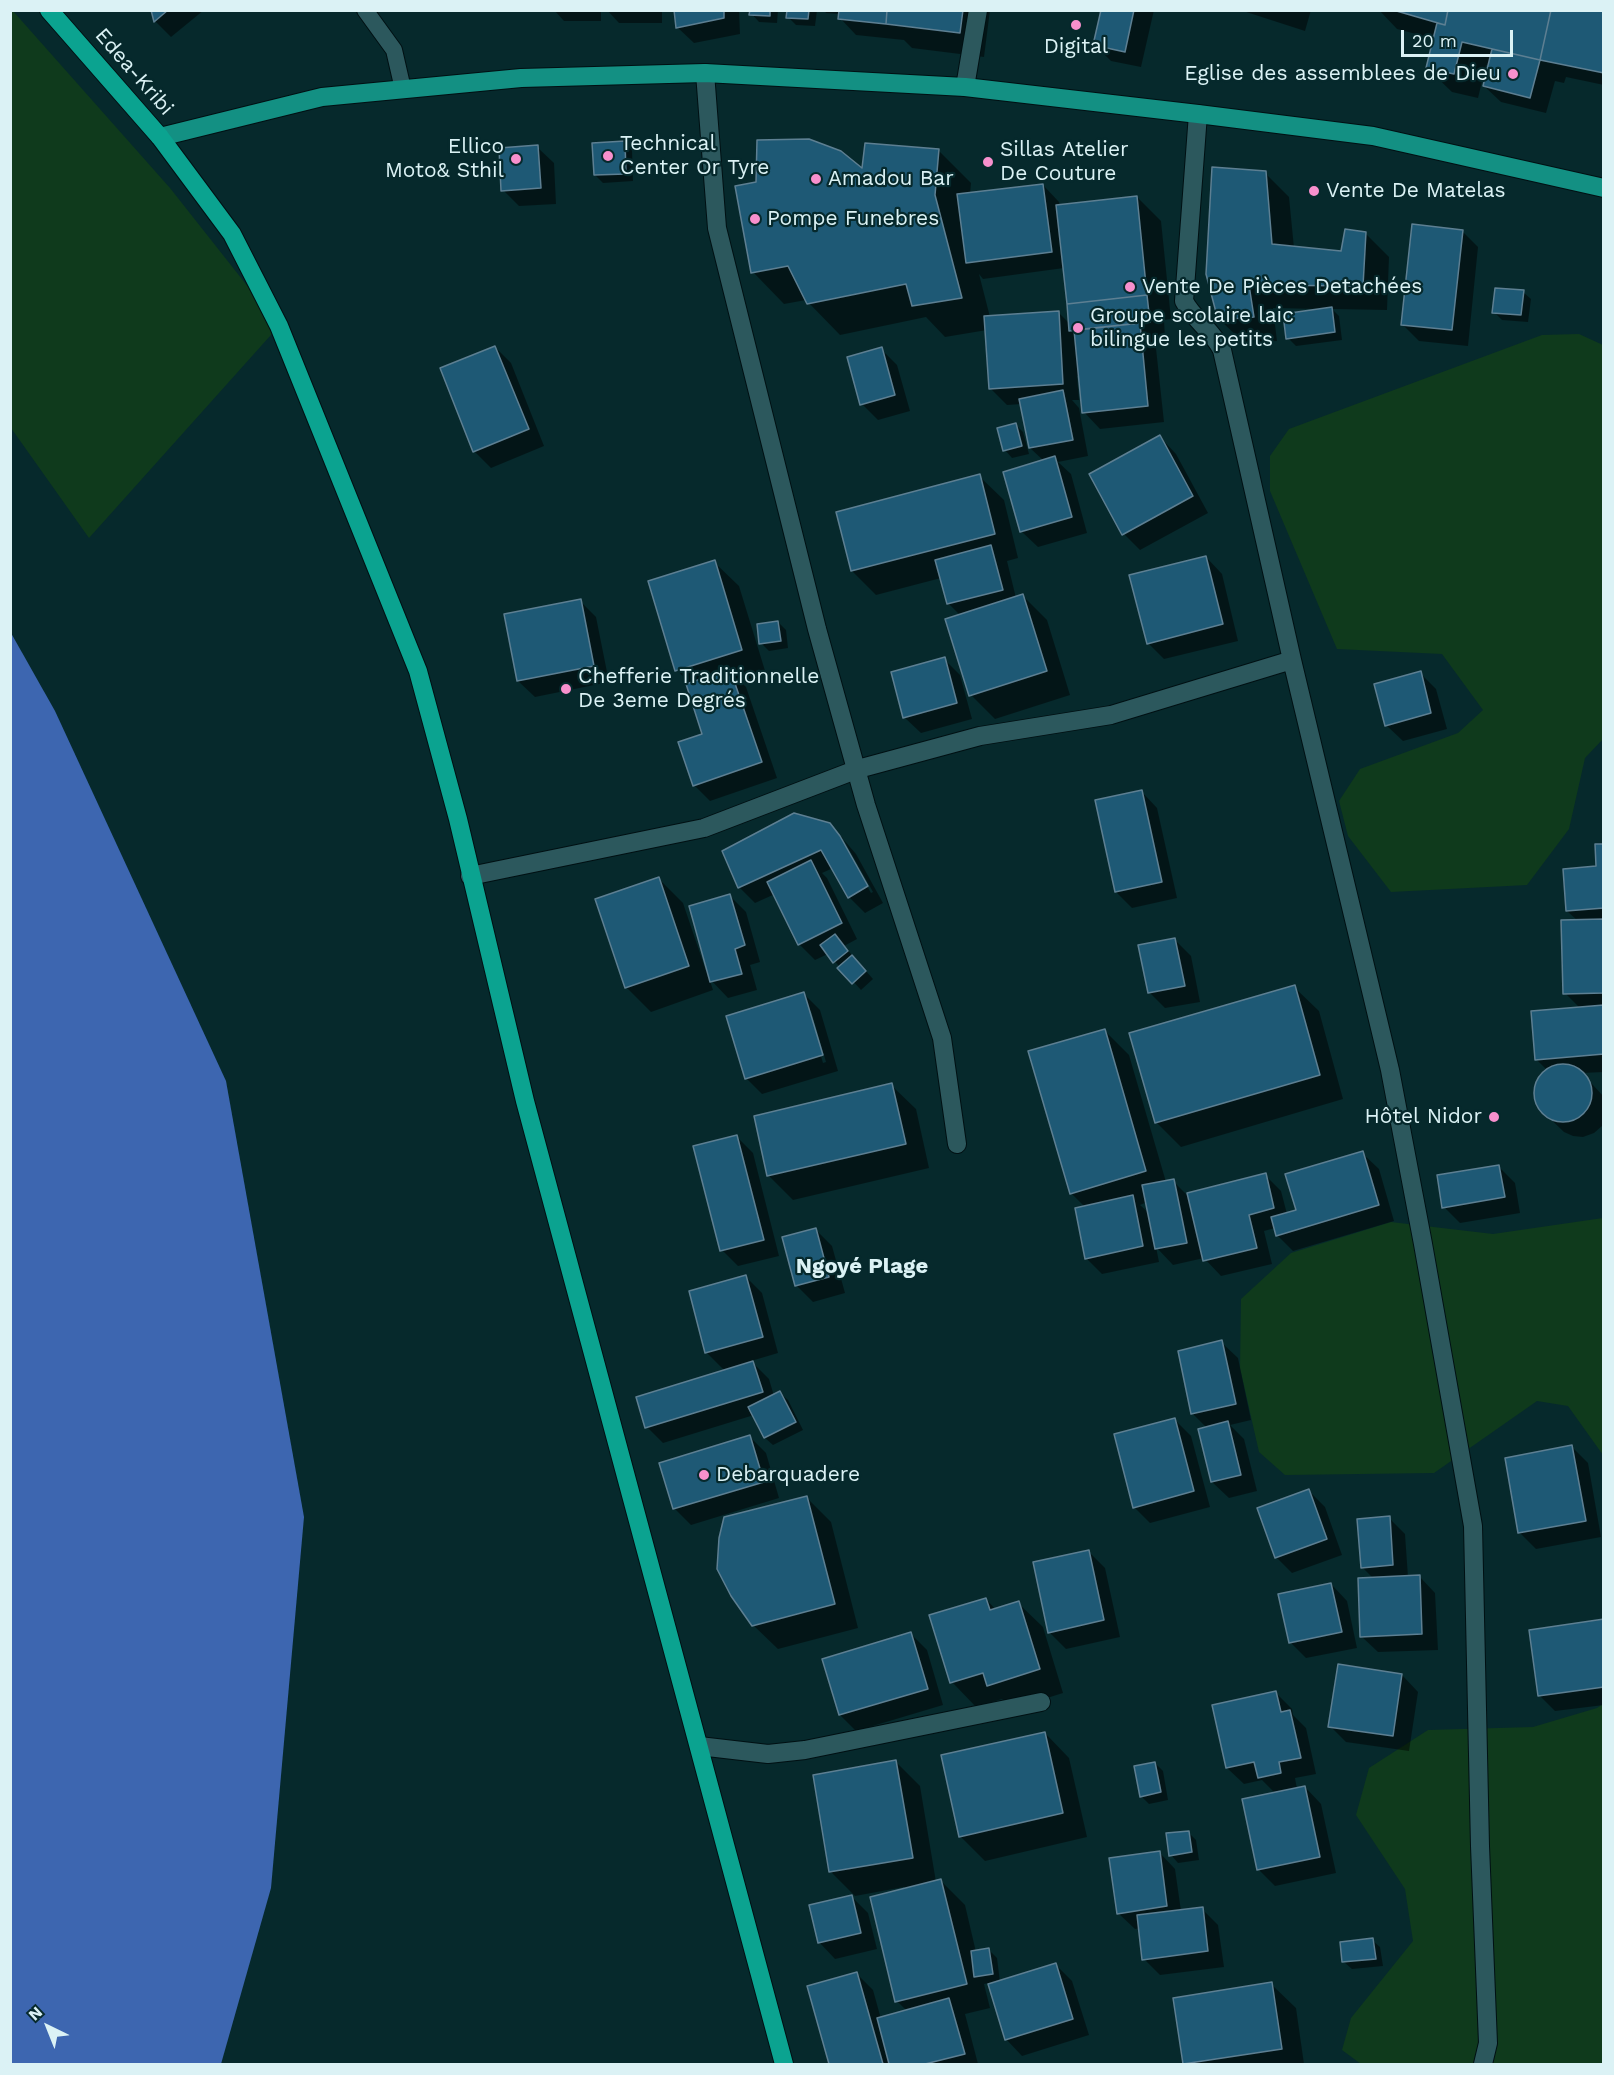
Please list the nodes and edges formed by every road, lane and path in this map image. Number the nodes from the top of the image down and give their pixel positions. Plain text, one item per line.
1 (49, 10) edge
2 (365, 10) edge
3 (978, 10) edge
4 (705, 73) junction
5 (965, 87) junction
6 (403, 89) junction
7 (1198, 114) junction
8 (160, 137) junction
9 (1604, 188) edge
10 (1292, 660) junction
11 (858, 769) junction
12 (470, 876) junction
13 (957, 1144) dead end
14 (1041, 1702) dead end
15 (699, 1746) junction
16 (784, 2064) edge
17 (1483, 2064) edge

1 - 8 highway, Edea-Kribi
2 - 6 lane
3 - 5 street
4 - 5 main road
4 - 6 main road
4 - 11 street
5 - 7 main road
6 - 8 main road
7 - 9 main road
7 - 10 street
8 - 12 highway, Edea-Kribi
10 - 11 street
10 - 17 street
11 - 12 street
11 - 13 street
12 - 15 highway, Edea-Kribi
14 - 15 street
15 - 16 highway, Edea-Kribi

